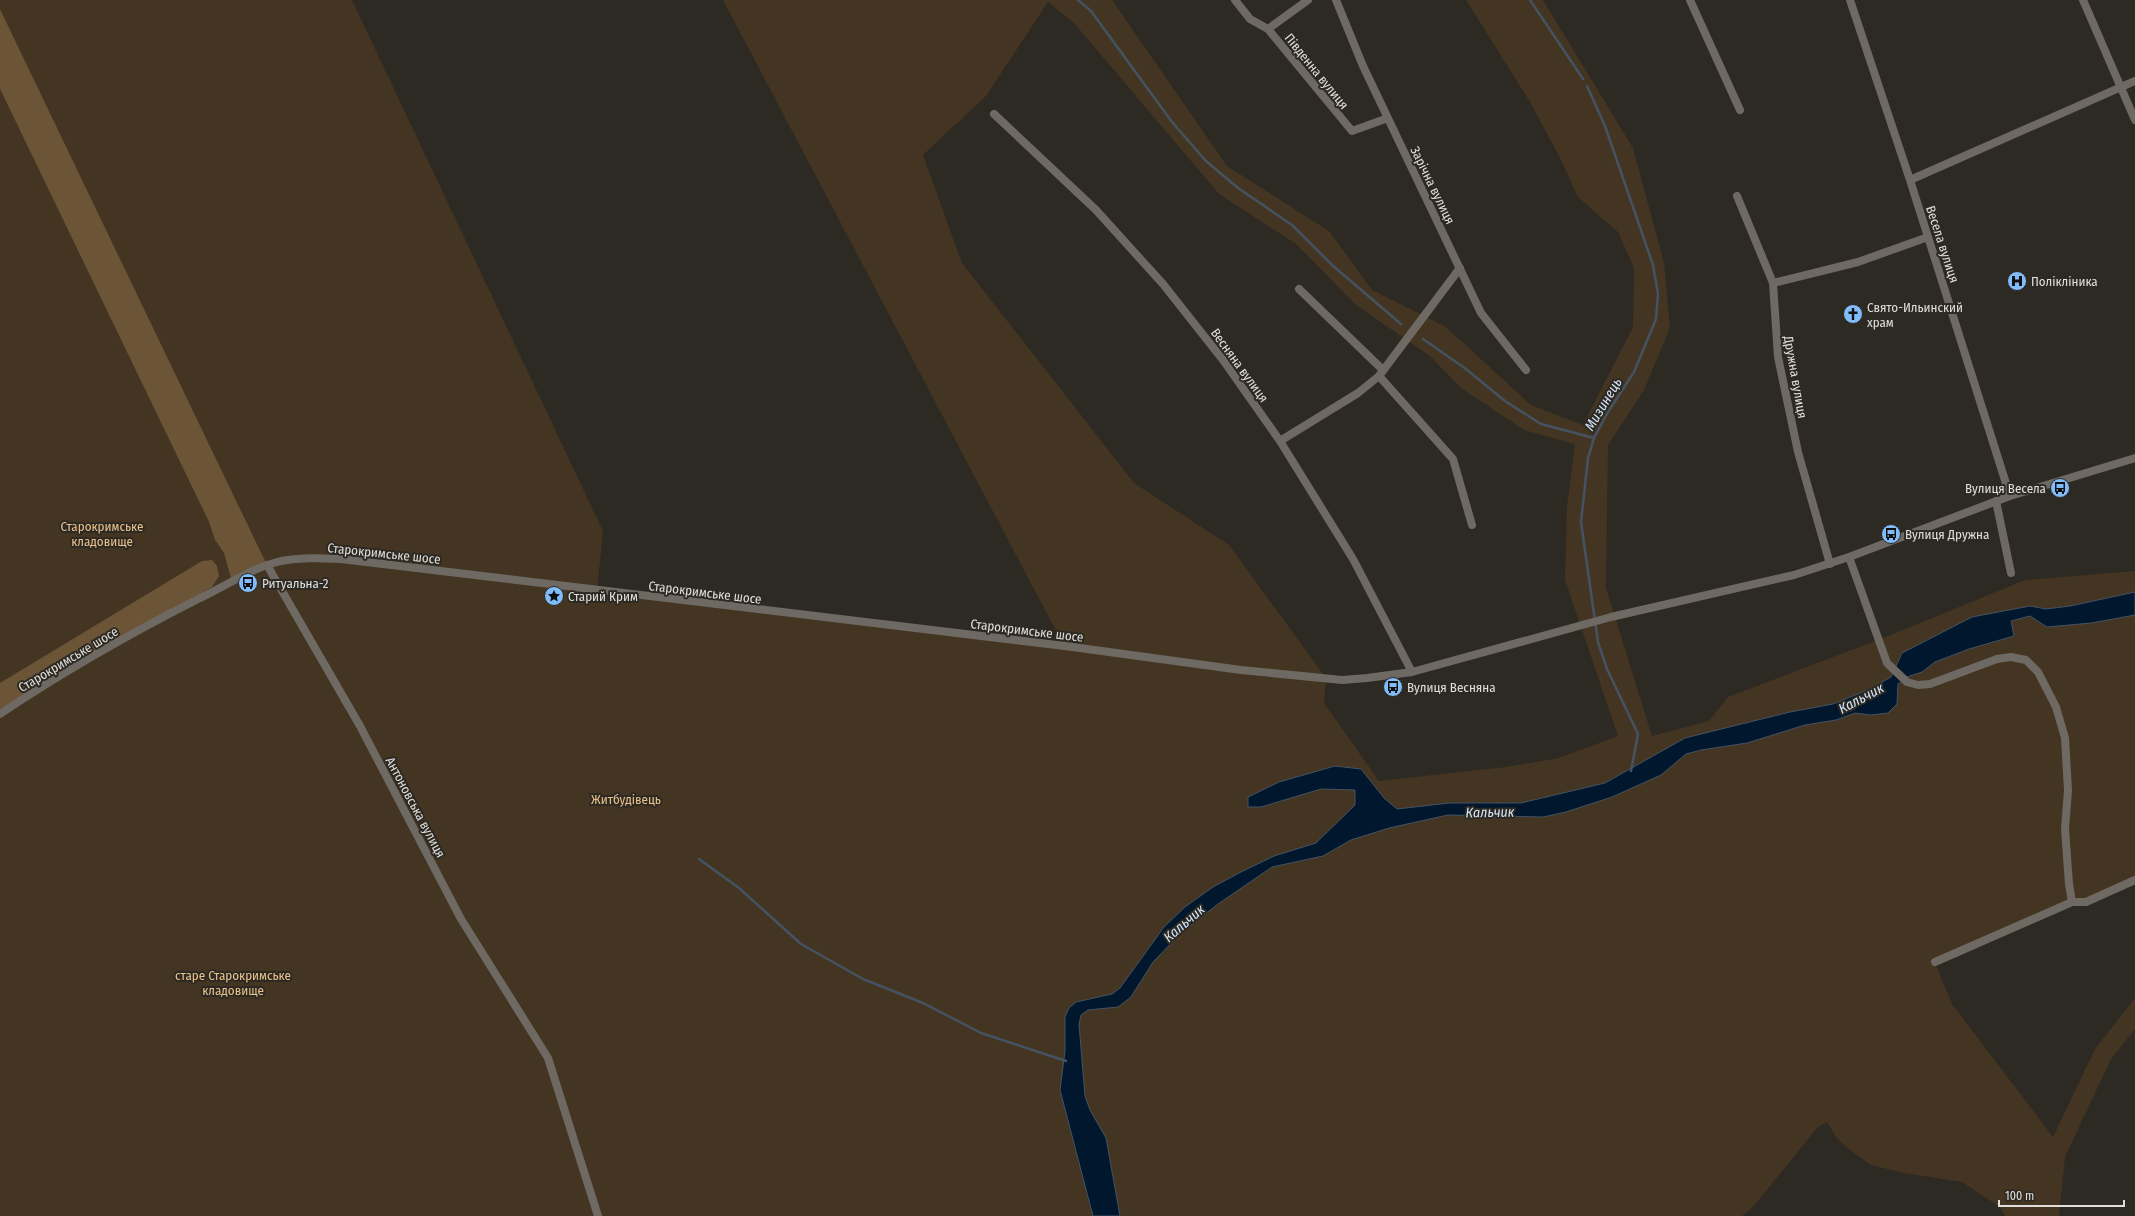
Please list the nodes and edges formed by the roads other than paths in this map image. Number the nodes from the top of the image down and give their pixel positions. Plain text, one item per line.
1 (1236, 0) edge
2 (1308, 0) edge
3 (1336, 0) edge
4 (1690, 0) edge
5 (1850, 0) edge
6 (2083, 0) edge
7 (1268, 29) junction
8 (2135, 80) edge
9 (2121, 87) junction
10 (1740, 110) dead end
11 (994, 114) dead end
12 (1388, 118) junction
13 (2135, 120) edge
14 (1910, 180) junction
15 (1737, 196) dead end
16 (1928, 237) junction
17 (1460, 268) junction
18 (1773, 283) junction
19 (1299, 289) dead end
20 (1526, 370) dead end
21 (1381, 373) junction
22 (1280, 441) junction
23 (2135, 458) edge
24 (2010, 496) junction
25 (1996, 501) junction
26 (1472, 525) dead end
27 (1849, 557) junction
28 (1830, 564) junction
29 (267, 565) junction
30 (2011, 573) dead end
31 (1412, 672) junction
32 (0, 714) edge
33 (2135, 880) edge
34 (2072, 902) junction
35 (1935, 962) dead end
36 (598, 1216) edge

1 - 7 street, Південна вулиця
2 - 7 street
3 - 12 street, Зарічна вулиця
4 - 10 street
5 - 14 street, Весела вулиця
6 - 9 street
7 - 12 street, Південна вулиця
8 - 9 street
9 - 13 street
9 - 14 street
11 - 22 street, Весняна вулиця
12 - 17 street, Зарічна вулиця
14 - 16 street, Весела вулиця
15 - 18 street, Дружна вулиця
16 - 18 street
16 - 24 street, Весела вулиця
17 - 20 street, Зарічна вулиця
17 - 21 street
18 - 28 street, Дружна вулиця
19 - 21 street
21 - 22 street
21 - 26 street
22 - 31 street, Весняна вулиця
23 - 24 street, Старокримське шосе
24 - 25 street, Старокримське шосе
25 - 27 street, Старокримське шосе
25 - 30 street
27 - 28 street, Старокримське шосе
27 - 34 street
28 - 31 street, Старокримське шосе
29 - 31 street, Старокримське шосе
29 - 32 street, Старокримське шосе
29 - 36 street, Антоновська вулиця
33 - 34 street
34 - 35 street

